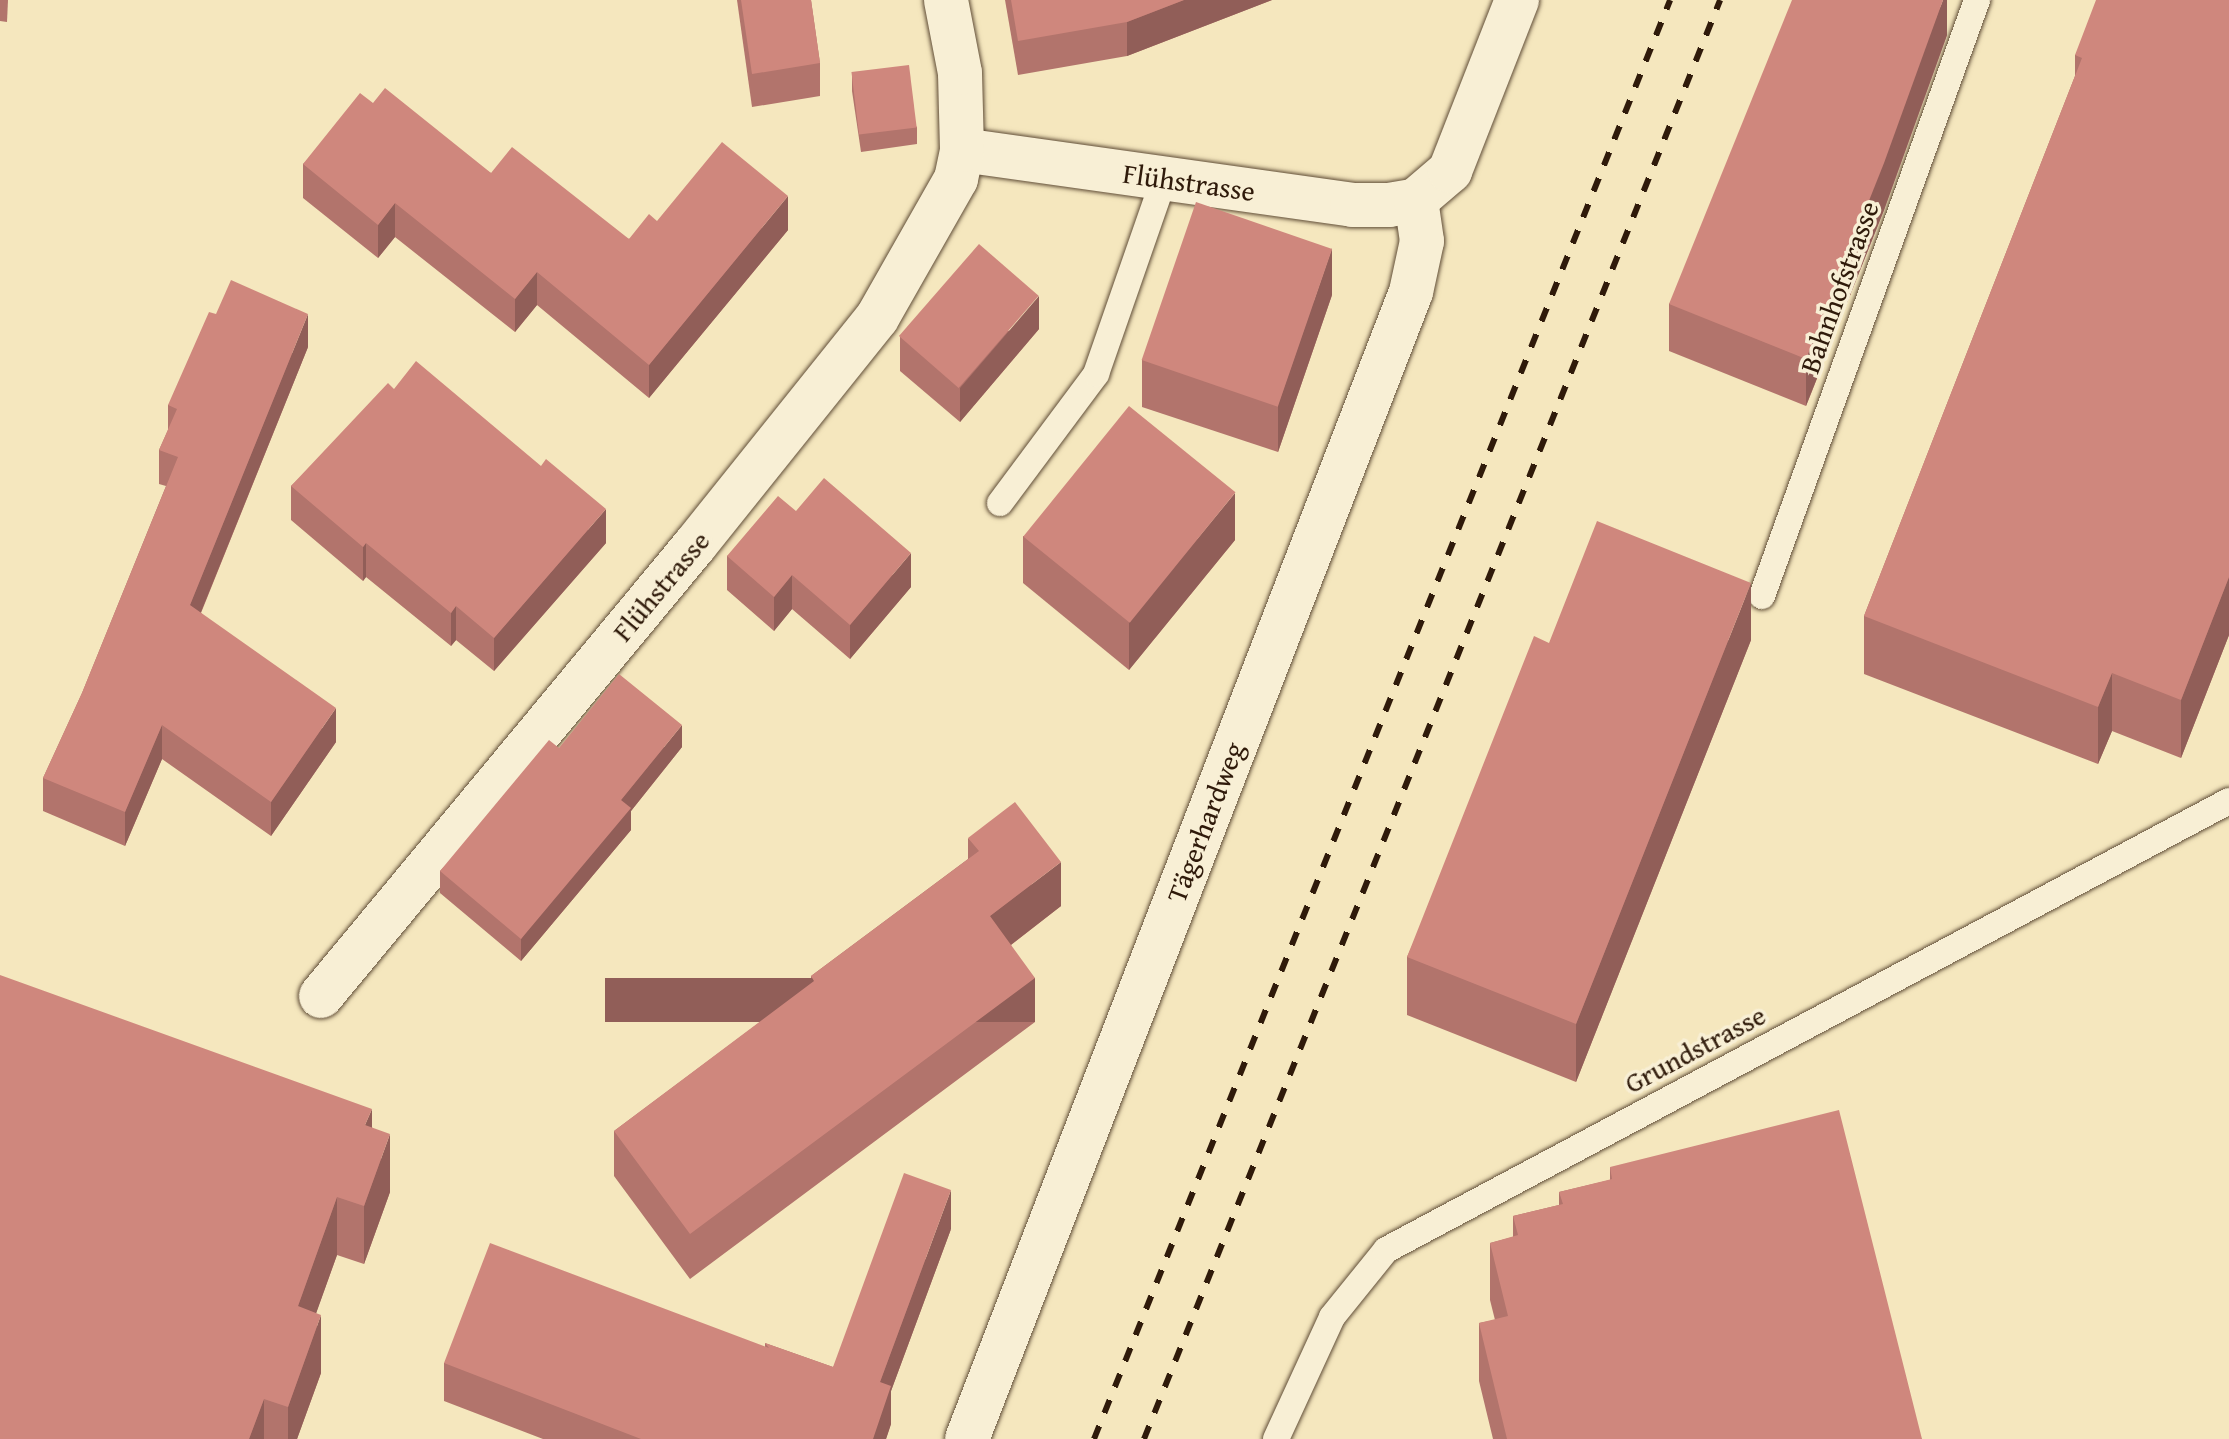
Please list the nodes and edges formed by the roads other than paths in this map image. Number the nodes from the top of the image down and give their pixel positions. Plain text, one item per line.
1 (946, 0) edge
2 (1517, 0) edge
3 (1977, 0) edge
4 (962, 150) junction
5 (1164, 179) junction
6 (1416, 200) junction
7 (1000, 503) dead end
8 (1762, 596) dead end
9 (2229, 801) edge
10 (321, 996) dead end
11 (967, 1439) edge
12 (1276, 1439) edge

1 - 4 street, Flühstrasse
2 - 6 street
3 - 8 lane, Bahnhofstrasse
4 - 5 street, Flühstrasse
4 - 10 street, Flühstrasse
5 - 6 street, Flühstrasse
5 - 7 lane
6 - 11 street, Tägerhardweg
9 - 12 lane, Grundstrasse

